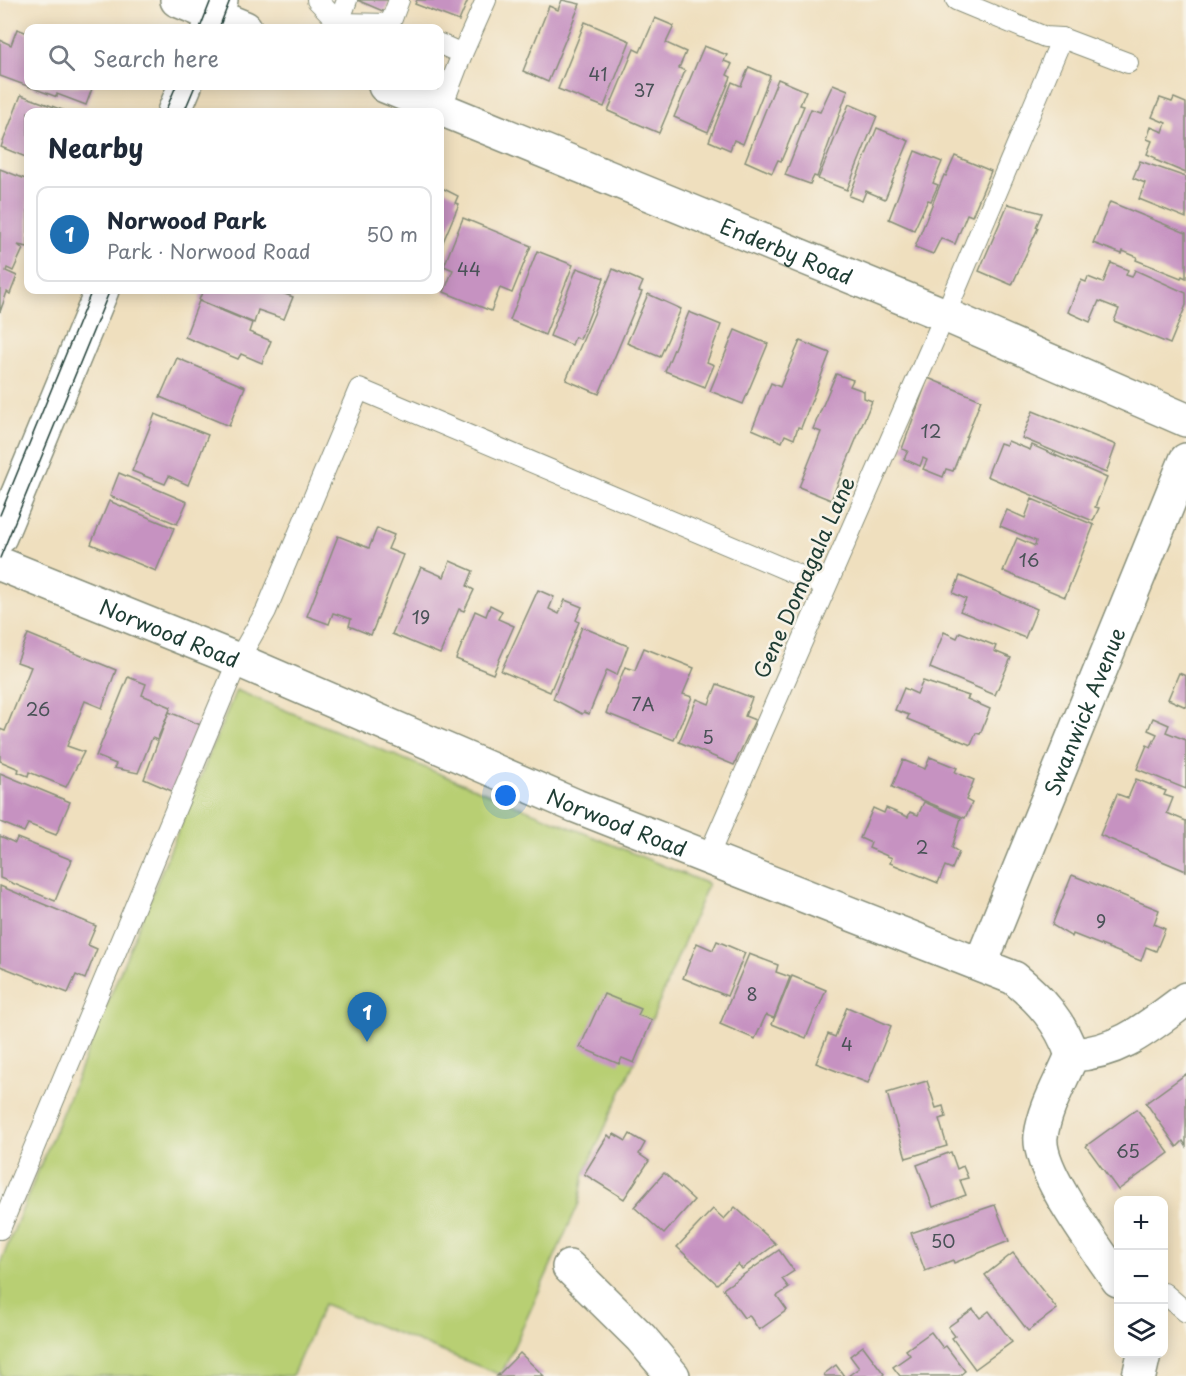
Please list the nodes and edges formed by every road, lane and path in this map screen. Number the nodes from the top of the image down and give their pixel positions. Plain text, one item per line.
1 (177, 0) edge
2 (317, 0) edge
3 (347, 0) edge
4 (399, 0) edge
5 (486, 0) edge
6 (956, 0) edge
7 (214, 15) edge
8 (235, 24) edge
9 (336, 24) edge
10 (339, 24) edge
11 (396, 24) edge
12 (1062, 38) junction
13 (444, 46) edge
14 (462, 54) junction
15 (1128, 63) dead end
16 (183, 90) edge
17 (395, 90) edge
18 (176, 108) edge
19 (439, 108) edge
20 (441, 108) edge
21 (444, 110) edge
22 (100, 294) edge
23 (945, 315) junction
24 (1186, 420) edge
25 (1186, 460) edge
26 (0, 537) edge
27 (0, 564) edge
28 (825, 586) junction
29 (238, 660) junction
30 (707, 859) junction
31 (981, 963) junction
32 (1186, 999) edge
33 (1072, 1055) junction
34 (0, 1229) edge
35 (569, 1267) dead end
36 (1114, 1272) edge
37 (1168, 1296) edge
38 (1186, 1312) edge
39 (1143, 1358) edge
40 (674, 1376) edge
41 (1139, 1376) edge

1 - 7 street
2 - 9 lane
3 - 10 lane
4 - 11 lane
5 - 14 lane
6 - 12 lane
7 - 8 street
12 - 15 lane
12 - 23 lane, Gene Domagala Lane
13 - 14 lane
14 - 20 lane
16 - 18 street
17 - 19 street, Enderby Road
21 - 23 street, Enderby Road
22 - 26 street
23 - 24 street, Enderby Road
23 - 28 lane, Gene Domagala Lane
25 - 31 street, Swanwick Avenue
27 - 29 street, Norwood Road
28 - 29 lane
28 - 30 lane, Gene Domagala Lane
29 - 30 street, Norwood Road
29 - 34 lane
30 - 31 street, Norwood Road
31 - 33 street, Norwood Road
32 - 33 street
33 - 36 street
35 - 40 street
37 - 38 lane
39 - 41 street

